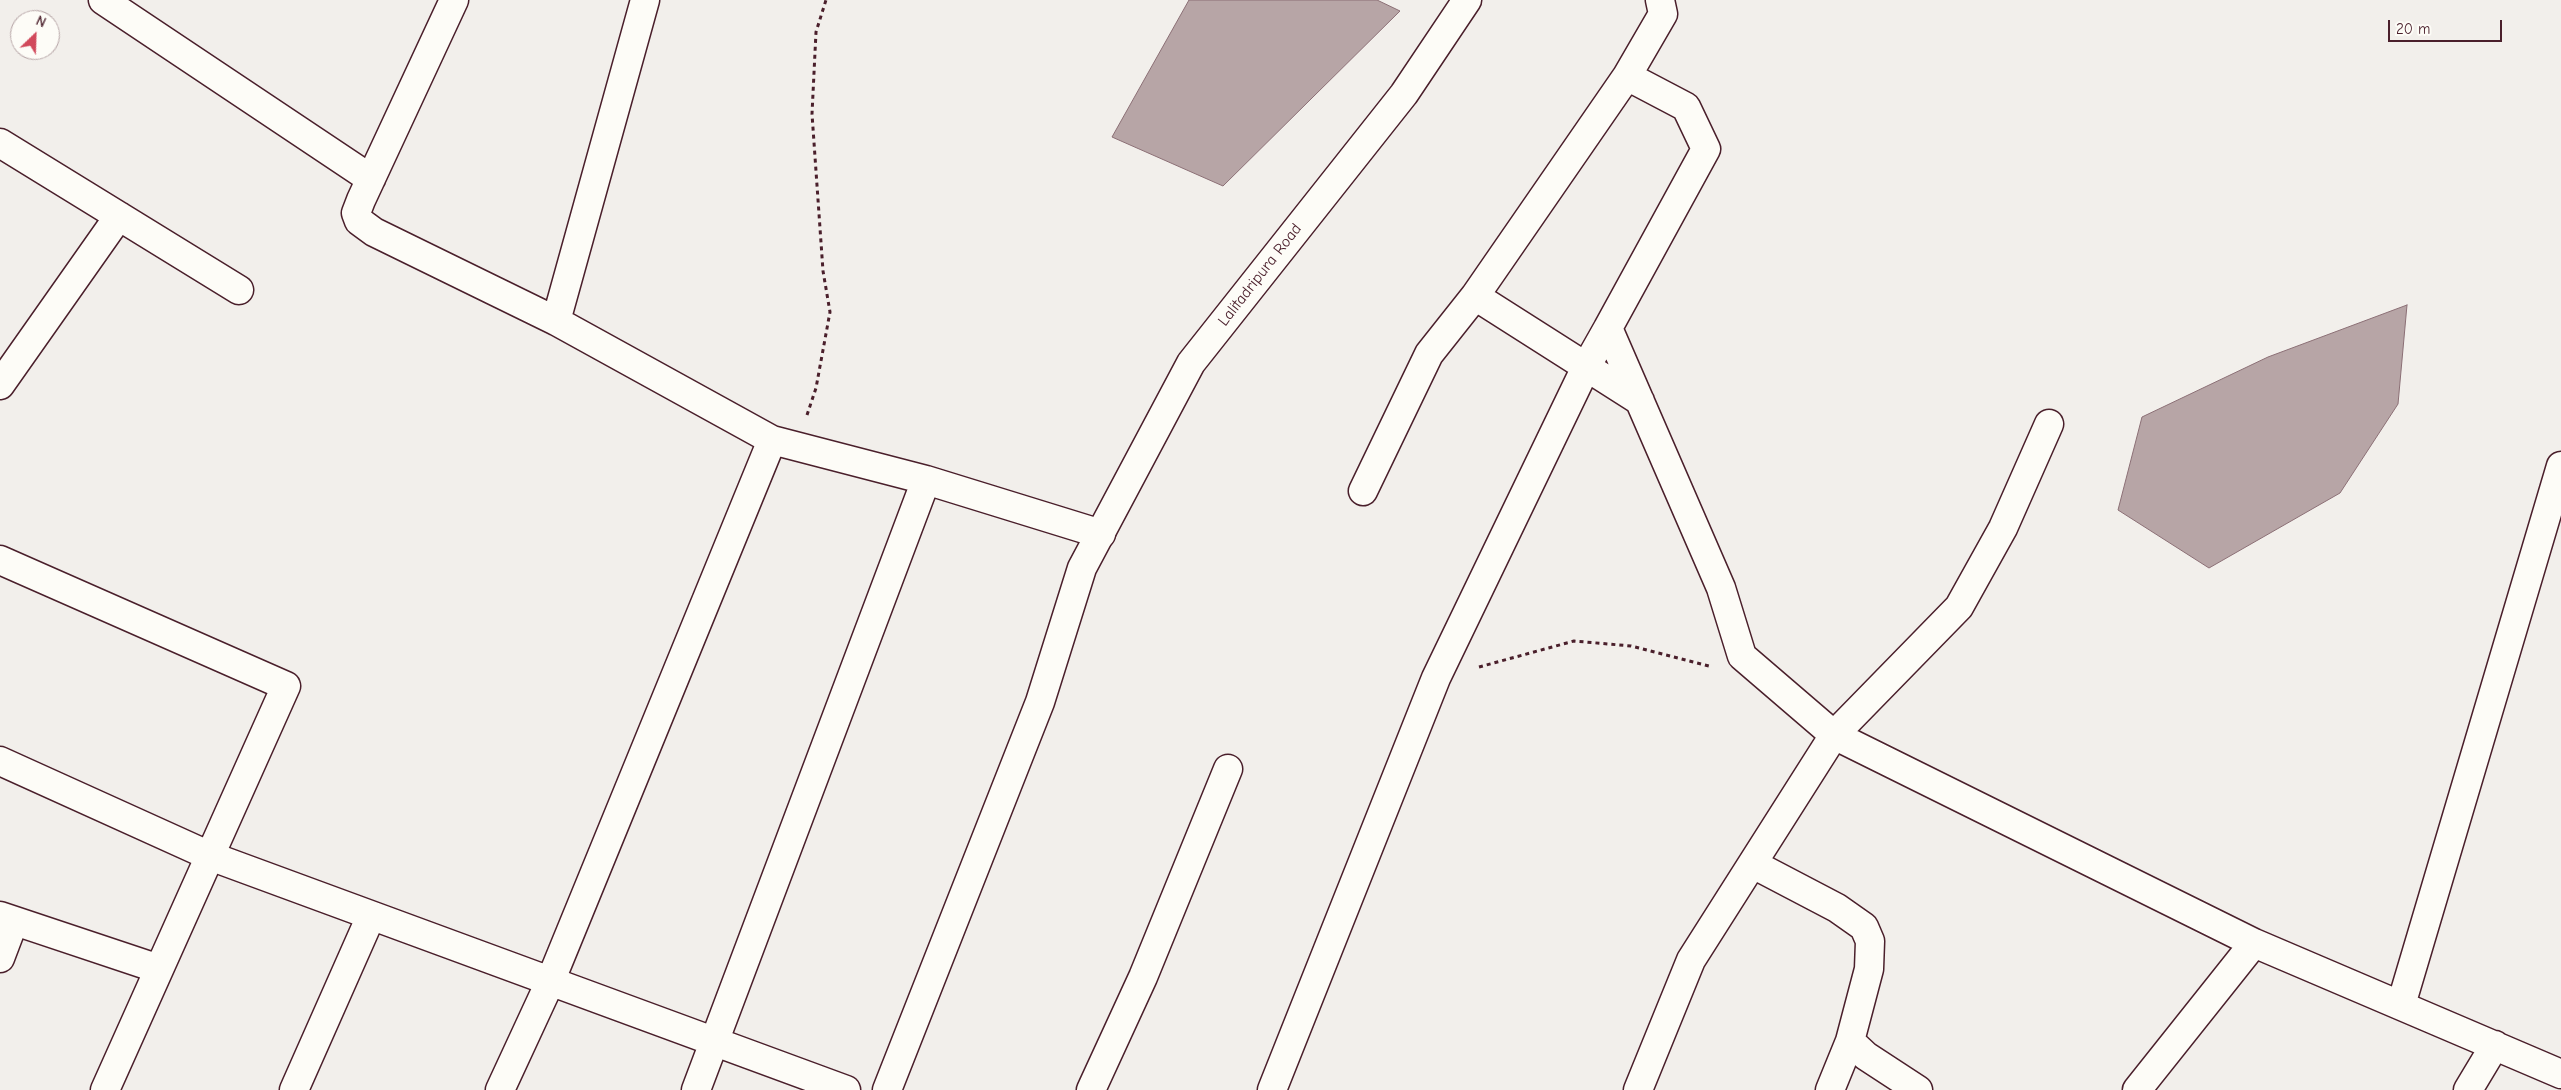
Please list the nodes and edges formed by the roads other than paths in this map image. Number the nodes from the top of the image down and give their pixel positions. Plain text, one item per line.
1 (102, 0) edge
2 (454, 0) edge
3 (645, 0) edge
4 (1468, 0) edge
5 (1660, 0) edge
6 (1627, 76) junction
7 (0, 143) edge
8 (371, 179) junction
9 (119, 216) junction
10 (239, 290) dead end
11 (1475, 296) junction
12 (556, 321) junction
13 (1608, 328) junction
14 (1586, 366) junction
15 (0, 385) edge
16 (1640, 401) junction
17 (2049, 424) dead end
18 (785, 444) junction
19 (2561, 466) edge
20 (926, 480) junction
21 (1363, 491) dead end
22 (1101, 534) junction
23 (0, 560) edge
24 (1834, 735) junction
25 (0, 761) edge
26 (1228, 769) dead end
27 (210, 856) junction
28 (1753, 864) junction
29 (371, 916) junction
30 (7, 918) edge
31 (2254, 943) junction
32 (0, 958) edge
33 (160, 969) junction
34 (550, 982) junction
35 (2401, 1005) junction
36 (1850, 1041) junction
37 (714, 1043) junction
38 (2495, 1045) junction
39 (2561, 1074) edge
40 (105, 1090) edge
41 (294, 1090) edge
42 (500, 1090) edge
43 (696, 1090) edge
44 (846, 1090) edge
45 (887, 1090) edge
46 (1091, 1090) edge
47 (1272, 1090) edge
48 (1638, 1090) edge
49 (1830, 1090) edge
50 (1918, 1090) edge
51 (2137, 1090) edge
52 (2468, 1090) edge

1 - 8 street
2 - 8 street
3 - 12 street
4 - 22 street, Lalitadripura Road
5 - 6 street
6 - 11 street
6 - 13 street
7 - 9 street
8 - 12 street
9 - 10 street
9 - 15 street
11 - 14 street
11 - 21 street
12 - 18 street
13 - 14 street
13 - 16 street
14 - 16 street
14 - 47 street
16 - 24 street
17 - 24 street
18 - 20 street
18 - 34 street
19 - 35 street
20 - 22 street
20 - 37 street
22 - 45 street, Lalitadripura Road
23 - 27 street
24 - 28 street
24 - 31 street
25 - 27 street
26 - 46 street
27 - 29 street
27 - 33 street
28 - 36 street
28 - 48 street
29 - 34 street
29 - 41 street
30 - 32 street
30 - 33 street
31 - 35 street
31 - 51 street
33 - 40 street
34 - 37 street
34 - 42 street
35 - 38 street
36 - 49 street
36 - 50 street
37 - 43 street
37 - 44 street
38 - 39 street
38 - 52 street

